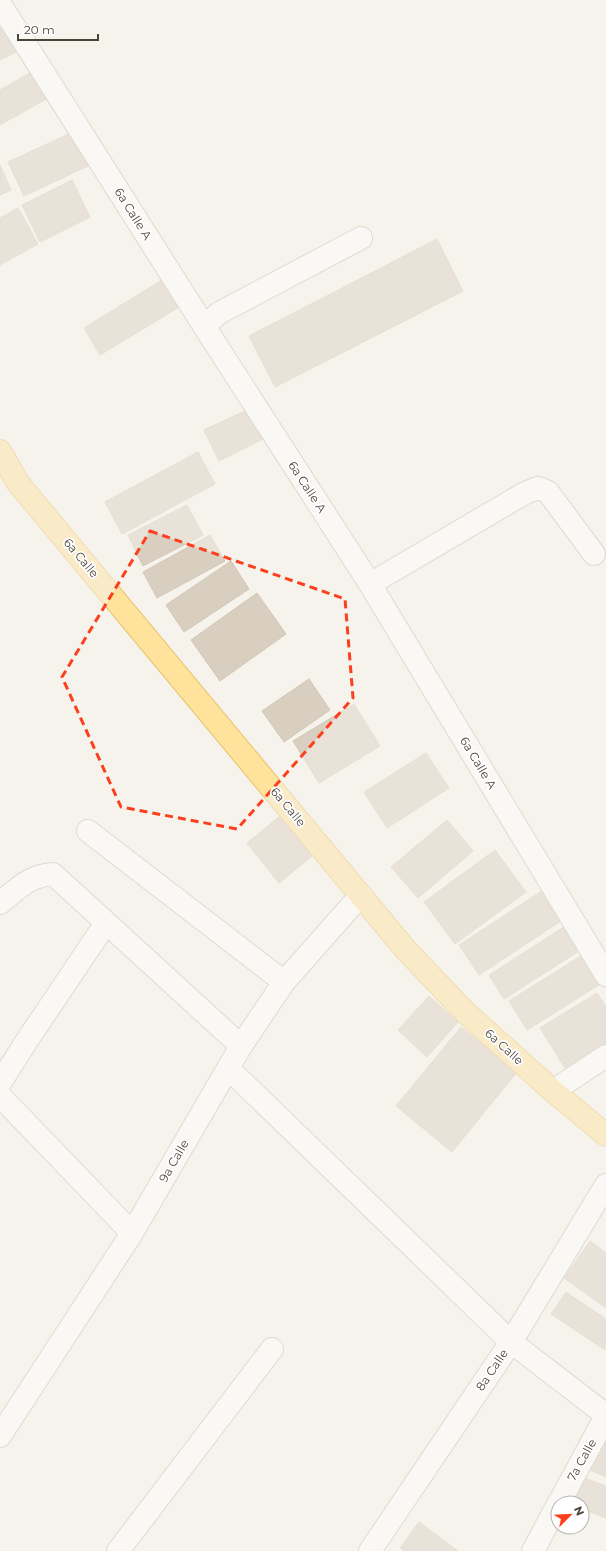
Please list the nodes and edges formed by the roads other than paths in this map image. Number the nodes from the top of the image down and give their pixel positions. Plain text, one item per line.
1 (0, 4) edge
2 (361, 238) dead end
3 (204, 326) junction
4 (0, 451) edge
5 (594, 554) dead end
6 (370, 584) junction
7 (88, 830) dead end
8 (361, 895) junction
9 (0, 903) edge
10 (106, 923) junction
11 (606, 975) edge
12 (284, 982) junction
13 (241, 1046) junction
14 (606, 1056) edge
15 (228, 1068) junction
16 (0, 1083) edge
17 (553, 1091) junction
18 (0, 1096) edge
19 (606, 1135) edge
20 (606, 1185) edge
21 (132, 1233) junction
22 (511, 1342) junction
23 (272, 1349) dead end
24 (606, 1416) edge
25 (0, 1436) edge
26 (563, 1495) edge
27 (550, 1518) edge
28 (118, 1551) edge
29 (370, 1551) edge
30 (532, 1551) edge

1 - 3 street, 6a Calle A
2 - 3 street
3 - 6 street, 6a Calle A
4 - 8 main road, 6a Calle
5 - 6 street
6 - 11 street, 6a Calle A
7 - 12 street
8 - 12 street, 9a Calle
8 - 17 main road, 6a Calle
9 - 10 street
10 - 13 street
10 - 16 street
12 - 13 street, 9a Calle
13 - 15 street, 9a Calle
14 - 17 street
15 - 21 street, 9a Calle
15 - 22 street
17 - 19 main road, 6a Calle
18 - 21 street
20 - 22 street, 8a Calle
21 - 25 street, 9a Calle
22 - 24 street
22 - 29 street, 8a Calle
23 - 28 street
24 - 26 street, 7a Calle
27 - 30 street, 7a Calle

